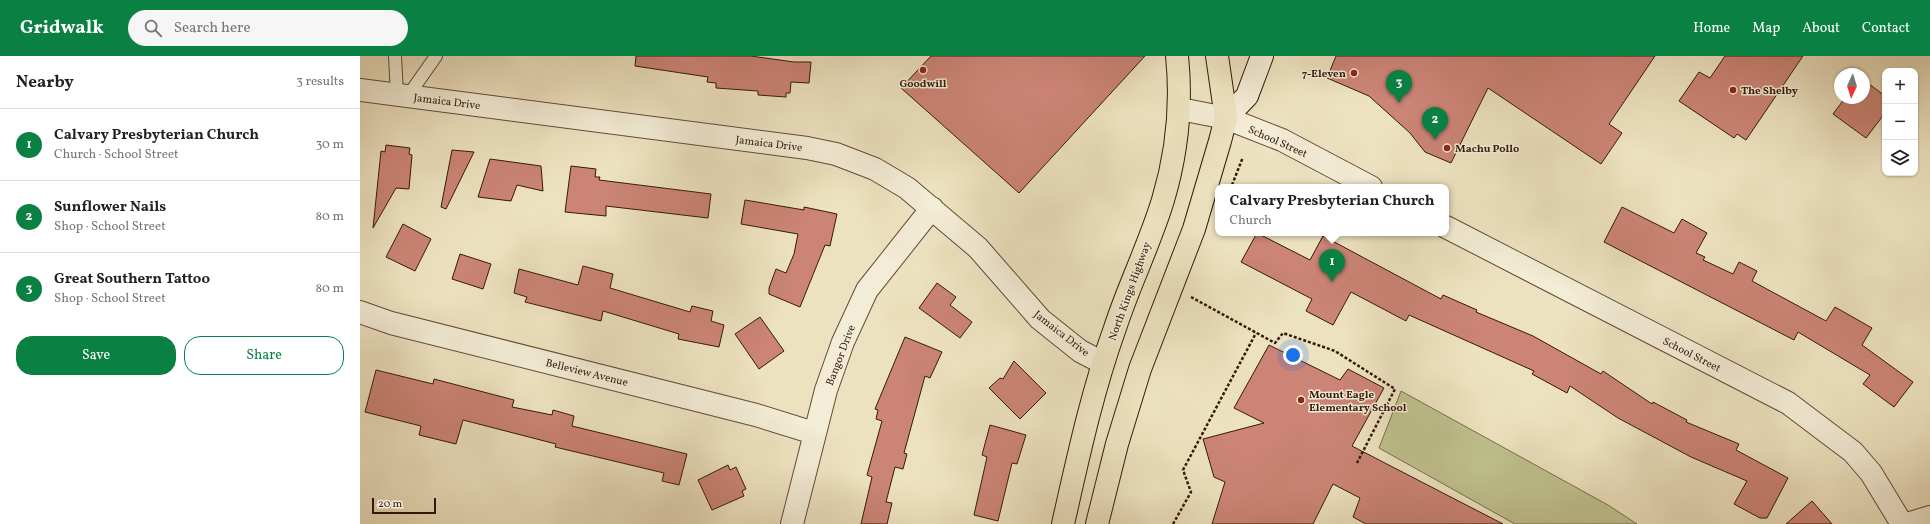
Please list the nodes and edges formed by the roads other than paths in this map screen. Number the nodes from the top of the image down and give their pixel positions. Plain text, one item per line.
1 (395, 56) edge
2 (436, 56) edge
3 (1178, 56) edge
4 (1216, 56) edge
5 (1262, 56) edge
6 (360, 90) edge
7 (402, 95) junction
8 (1180, 109) junction
9 (1226, 118) junction
10 (1365, 184) edge
11 (932, 208) junction
12 (1449, 230) edge
13 (360, 312) edge
14 (1103, 363) junction
15 (814, 433) junction
16 (1930, 517) edge
17 (792, 524) edge
18 (1063, 524) edge
19 (1097, 524) edge
20 (1902, 524) edge
21 (1907, 524) edge

1 - 7 lane
2 - 7 lane
3 - 8 main road, North Kings Highway
4 - 9 main road
5 - 9 street
6 - 7 street, Jamaica Drive
7 - 11 street, Jamaica Drive
8 - 9 street, School Street
8 - 14 main road, North Kings Highway
9 - 10 street, School Street
9 - 19 main road
11 - 14 street, Jamaica Drive
11 - 15 street, Bangor Drive
12 - 20 street, School Street
13 - 15 street, Belleview Avenue
14 - 18 main road, North Kings Highway
15 - 17 street, Bangor Drive
16 - 21 street

